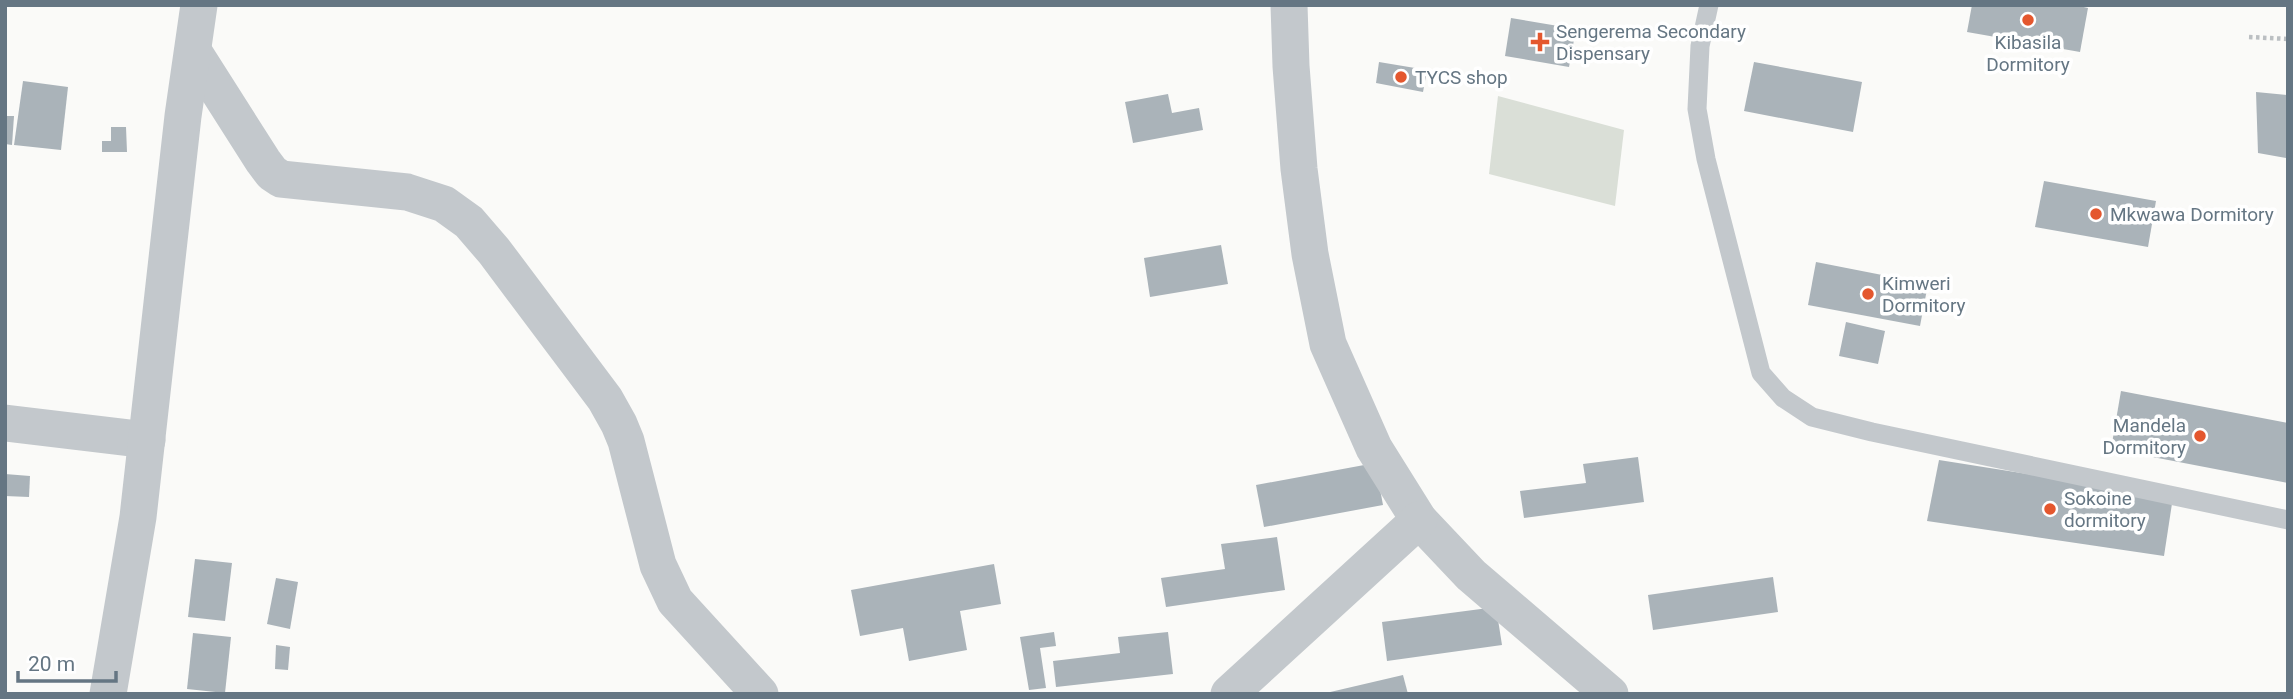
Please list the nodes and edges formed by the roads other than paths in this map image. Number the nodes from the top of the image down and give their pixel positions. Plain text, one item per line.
1 (199, 5) edge
2 (1289, 5) edge
3 (1709, 5) edge
4 (193, 51) junction
5 (5, 423) edge
6 (147, 440) junction
7 (1419, 520) junction
8 (2288, 520) edge
9 (108, 694) edge
10 (760, 694) edge
11 (1229, 694) edge
12 (1610, 694) edge

1 - 4 street
2 - 7 street
3 - 8 lane
4 - 6 street
4 - 10 street
5 - 6 street
6 - 9 street
7 - 11 street
7 - 12 street

